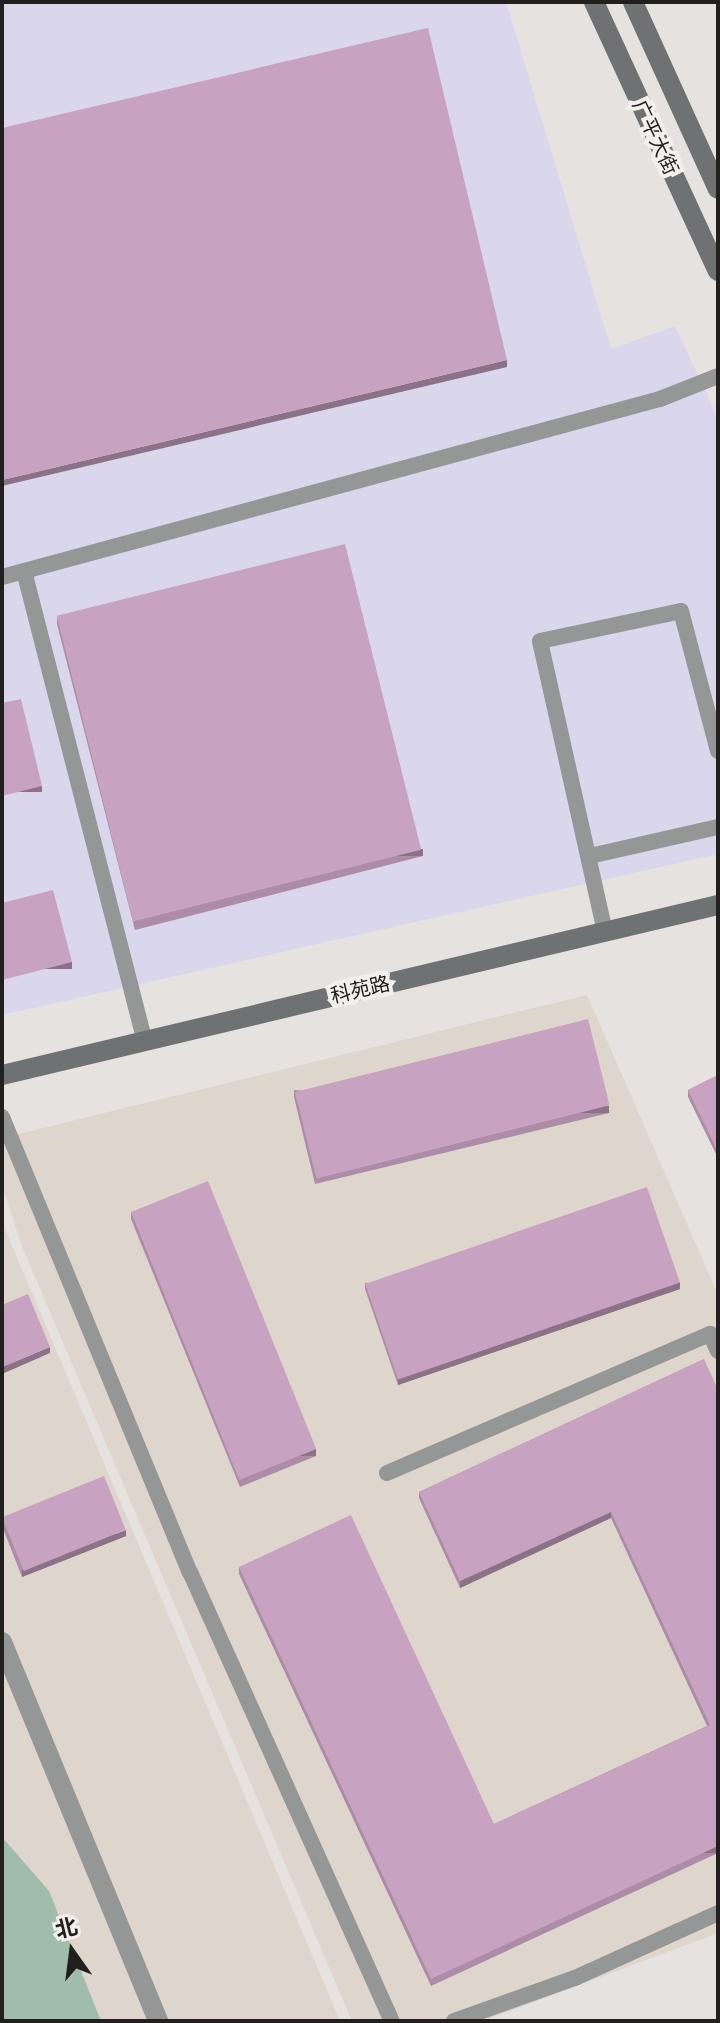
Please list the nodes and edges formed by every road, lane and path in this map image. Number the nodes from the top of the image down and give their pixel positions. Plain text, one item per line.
1 (594, 2) edge
2 (633, 2) edge
3 (718, 189) edge
4 (718, 271) edge
5 (718, 376) edge
6 (24, 571) junction
7 (2, 577) edge
8 (718, 751) edge
9 (718, 827) edge
10 (590, 856) junction
11 (718, 905) edge
12 (605, 932) junction
13 (144, 1040) junction
14 (2, 1075) edge
15 (2, 1117) edge
16 (718, 1351) edge
17 (387, 1473) dead end
18 (2, 1642) edge
19 (10, 1682) edge
20 (718, 1913) edge
21 (158, 2021) edge
22 (392, 2021) edge
23 (454, 2021) edge

1 - 4 street, 广平大街
2 - 3 street, 广平大街
5 - 6 lane
6 - 7 lane
6 - 13 lane
8 - 10 lane
9 - 10 lane
10 - 12 lane
11 - 12 street, 科苑路
12 - 13 street, 科苑路
13 - 14 street, 科苑路
15 - 22 lane
16 - 17 lane
18 - 19 street
19 - 21 street
20 - 23 lane

